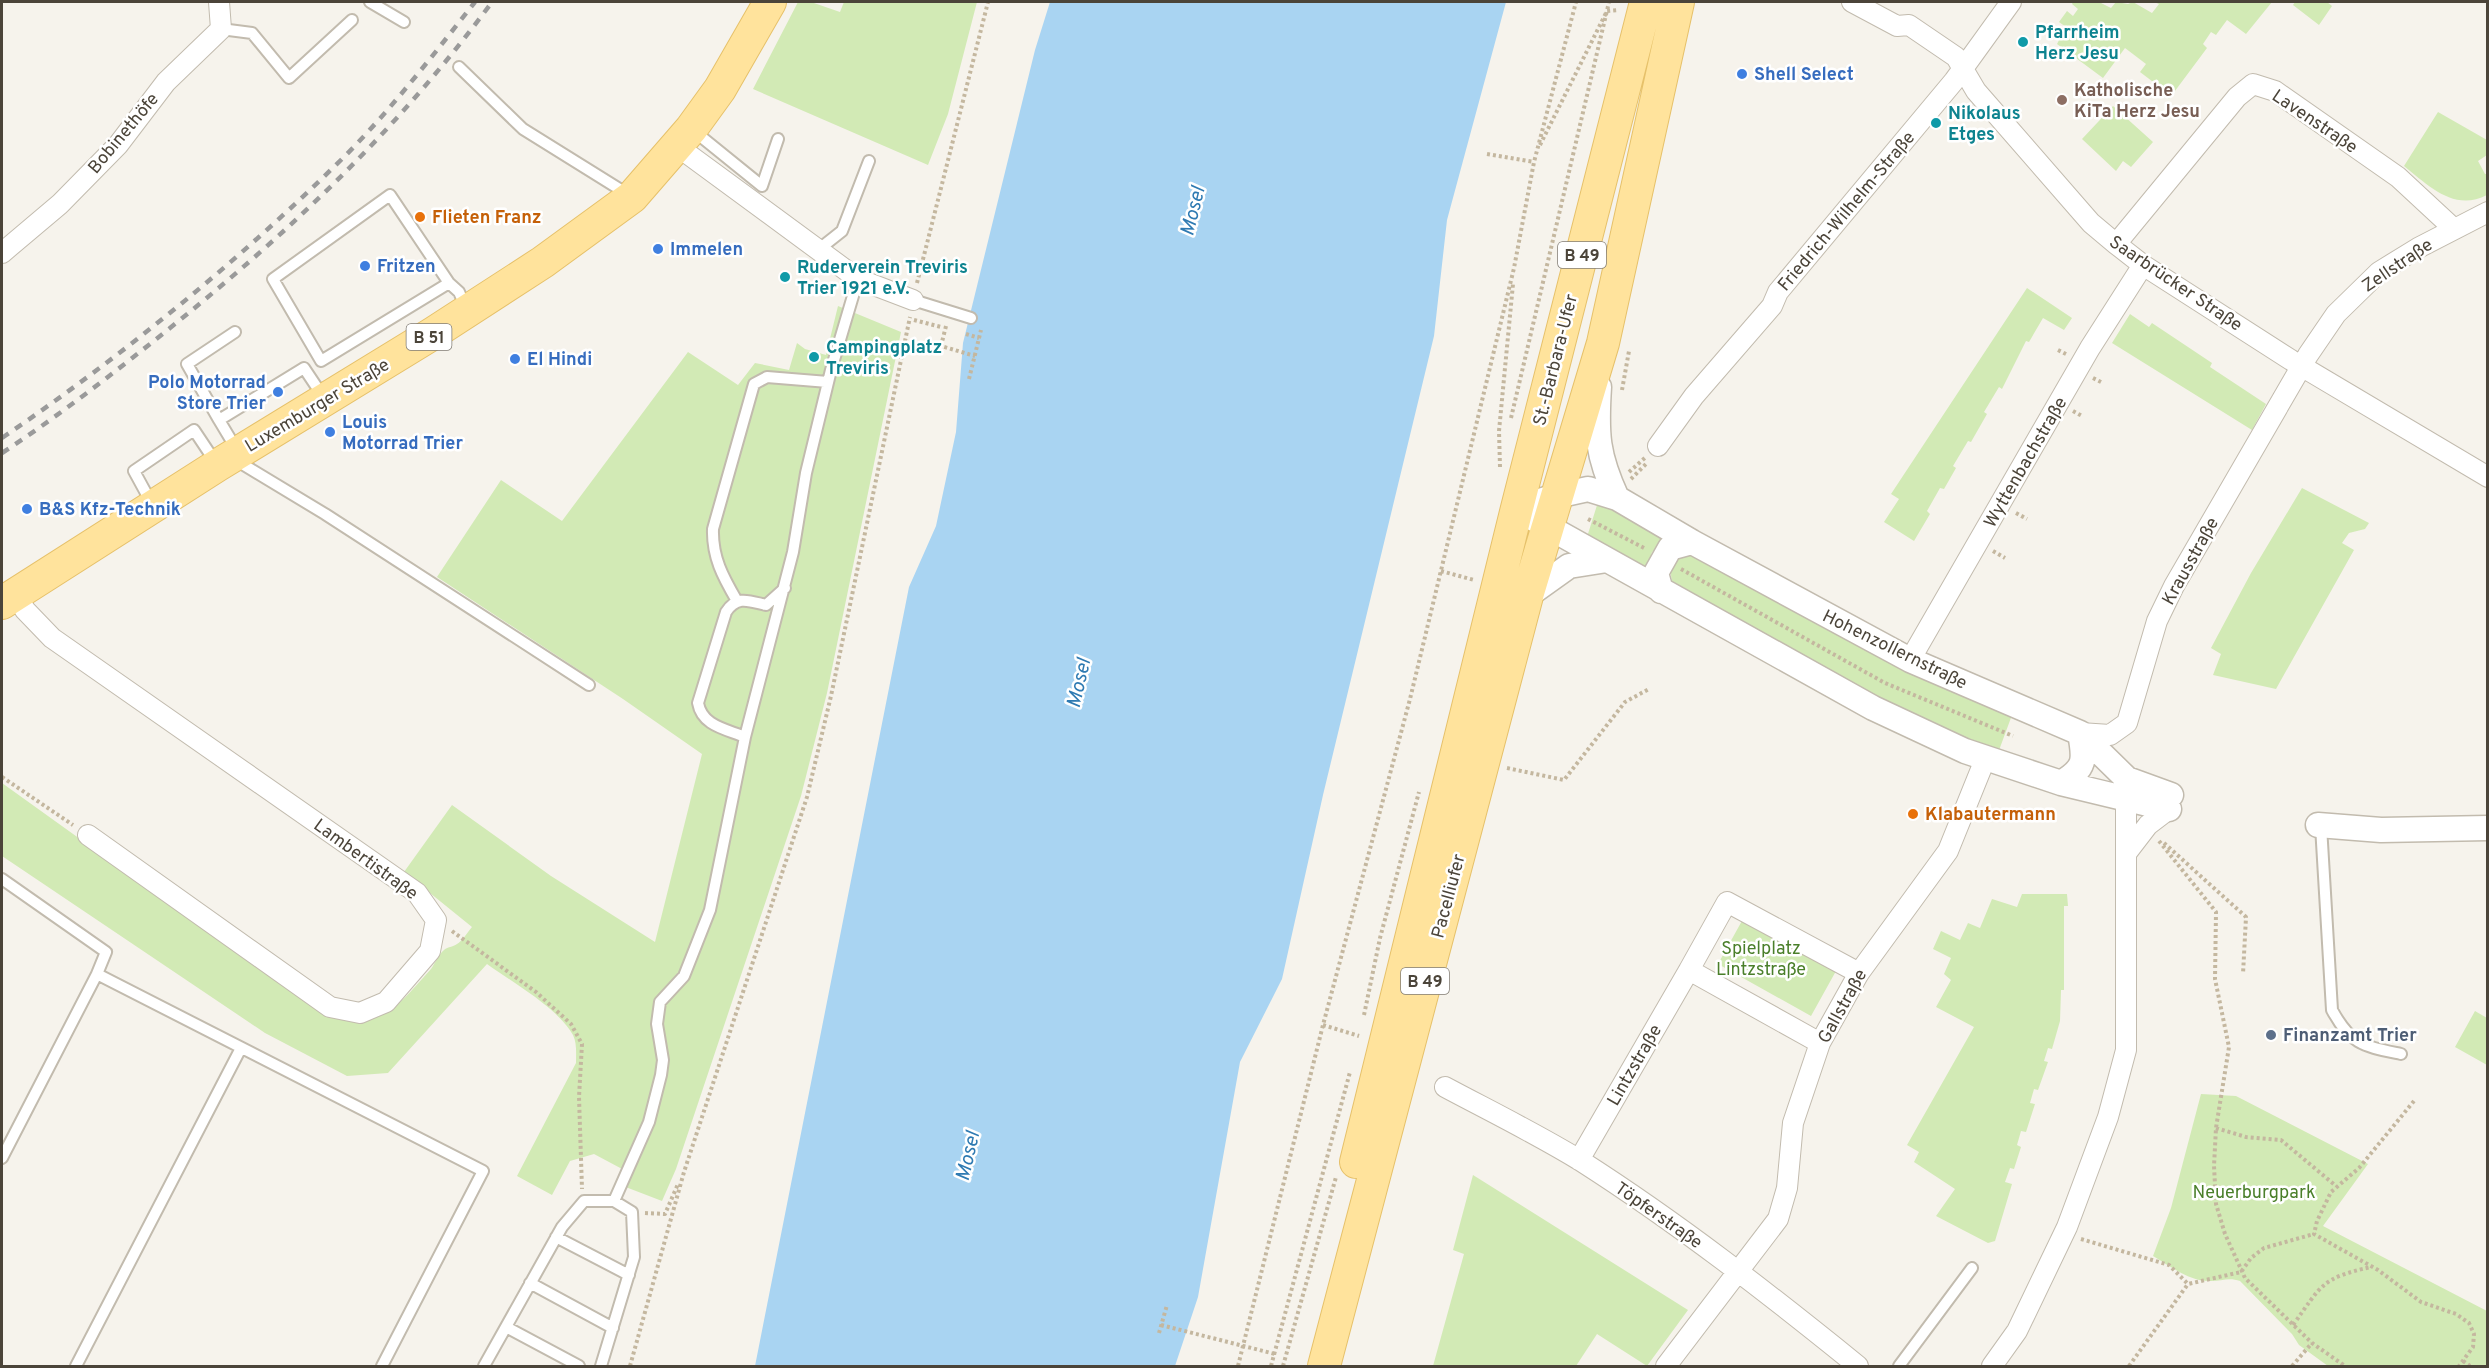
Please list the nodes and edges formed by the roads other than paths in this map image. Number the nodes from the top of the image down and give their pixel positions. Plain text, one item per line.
1 (219, 2) edge
2 (370, 2) edge
3 (770, 2) edge
4 (1678, 2) edge
5 (1852, 2) edge
6 (2011, 2) edge
7 (1632, 6) edge
8 (352, 20) dead end
9 (404, 22) dead end
10 (221, 29) junction
11 (459, 67) dead end
12 (1962, 70) junction
13 (684, 138) junction
14 (778, 139) dead end
15 (869, 161) dead end
16 (632, 197) junction
17 (2487, 212) edge
18 (2454, 228) junction
19 (2116, 244) junction
20 (818, 250) junction
21 (2, 253) edge
22 (2143, 265) junction
23 (858, 279) junction
24 (449, 283) junction
25 (911, 309) joint
26 (467, 312) junction
27 (970, 318) dead end
28 (236, 332) dead end
29 (1603, 343) junction
30 (2302, 366) junction
31 (828, 382) junction
32 (326, 401) junction
33 (219, 420) junction
34 (1653, 454) road end
35 (229, 458) junction
36 (2487, 477) edge
37 (1624, 489) junction
38 (1556, 496) junction
39 (154, 506) junction
40 (1517, 508) junction
41 (1547, 527) junction
42 (1692, 542) junction
43 (1607, 560) junction
44 (785, 588) junction
45 (1661, 591) junction
46 (1527, 596) junction
47 (9, 599) edge
48 (737, 601) junction
49 (1910, 660) junction
50 (589, 685) dead end
51 (2080, 733) junction
52 (745, 736) junction
53 (1986, 757) junction
54 (2061, 783) junction
55 (2126, 789) junction
56 (2170, 802) joint
57 (2320, 825) joint
58 (2487, 828) edge
59 (88, 835) road end
60 (2128, 851) junction
61 (2, 879) edge
62 (1689, 970) junction
63 (1859, 973) junction
64 (97, 974) junction
65 (1820, 1043) junction
66 (241, 1048) junction
67 (2401, 1054) dead end
68 (1445, 1087) dead end
69 (2, 1158) edge
70 (1579, 1161) junction
71 (614, 1201) junction
72 (556, 1237) junction
73 (1972, 1268) dead end
74 (1740, 1271) junction
75 (629, 1275) junction
76 (531, 1283) junction
77 (506, 1327) junction
78 (613, 1328) junction
79 (76, 1366) edge
80 (382, 1366) edge
81 (484, 1366) edge
82 (579, 1366) edge
83 (601, 1366) edge
84 (1305, 1366) edge
85 (1324, 1366) edge
86 (1666, 1366) edge
87 (1858, 1366) edge
88 (1899, 1366) edge
89 (1992, 1366) edge

1 - 10 street
2 - 9 lane
3 - 13 main road, Luxemburger Straße / B 51
4 - 29 main road, St.-Barbara-Ufer / B 49
5 - 12 street, Saarbrücker Straße
6 - 12 street, Friedrich-Wilhelm-Straße
7 - 40 main road, St.-Barbara-Ufer / B 49
8 - 10 lane
10 - 21 street, Bobinethöfe
11 - 16 lane
12 - 19 street, Saarbrücker Straße
12 - 34 street, Friedrich-Wilhelm-Straße
13 - 14 lane
13 - 16 main road, Luxemburger Straße / B 51
13 - 20 street
15 - 20 lane
16 - 26 main road, Luxemburger Straße / B 51
17 - 18 street, Zellstraße
18 - 19 street, Lavenstraße
18 - 30 street, Zellstraße
19 - 22 street, Saarbrücker Straße
20 - 23 street
22 - 30 street, Saarbrücker Straße
22 - 49 street, Wyttenbachstraße
23 - 25 street
23 - 31 lane
24 - 24 lane
24 - 26 lane
25 - 27 lane
26 - 32 main road, Luxemburger Straße / B 51
28 - 33 lane
29 - 37 street
29 - 38 main road, St.-Barbara-Ufer / B 49
30 - 36 street, Saarbrücker Straße
30 - 51 street, Krausstraße
31 - 44 lane
31 - 48 lane
32 - 33 lane
32 - 35 main road, Luxemburger Straße / B 51
33 - 35 lane
35 - 39 main road, Luxemburger Straße / B 51
35 - 39 lane
35 - 50 lane
37 - 38 street, Hohenzollernstraße
37 - 42 street, Hohenzollernstraße
38 - 40 street, Hohenzollernstraße
38 - 41 main road, Pacelliufer / B 49
39 - 47 main road, Luxemburger Straße / B 51
40 - 41 street
40 - 84 main road, Pacelliufer / B 49
41 - 43 street
41 - 46 main road, Pacelliufer / B 49
42 - 45 street
42 - 49 street, Hohenzollernstraße
43 - 45 street
43 - 46 street
44 - 48 lane
44 - 52 lane
45 - 53 street
46 - 85 main road, Pacelliufer / B 49
47 - 59 street, Lambertistraße
48 - 52 lane
49 - 51 street, Hohenzollernstraße
51 - 54 street
51 - 55 street, Hohenzollernstraße
52 - 71 lane
53 - 54 street
53 - 63 street, Gallstraße
54 - 55 street
55 - 56 street
55 - 60 street
56 - 60 street
57 - 58 street
57 - 67 lane
60 - 89 street
61 - 64 lane
62 - 63 street, Lintzstraße
62 - 65 street
62 - 70 street, Lintzstraße
63 - 65 street, Gallstraße
64 - 66 lane
64 - 69 lane
65 - 74 street, Gallstraße
66 - 79 lane
66 - 80 lane
68 - 70 street, Töpferstraße
70 - 74 street, Töpferstraße
71 - 72 lane
71 - 75 lane
72 - 75 lane
72 - 76 lane
73 - 88 lane
74 - 86 street, Gallstraße
74 - 87 street, Töpferstraße
75 - 78 lane
76 - 77 lane
76 - 78 lane
77 - 81 lane
77 - 82 lane
78 - 83 lane

